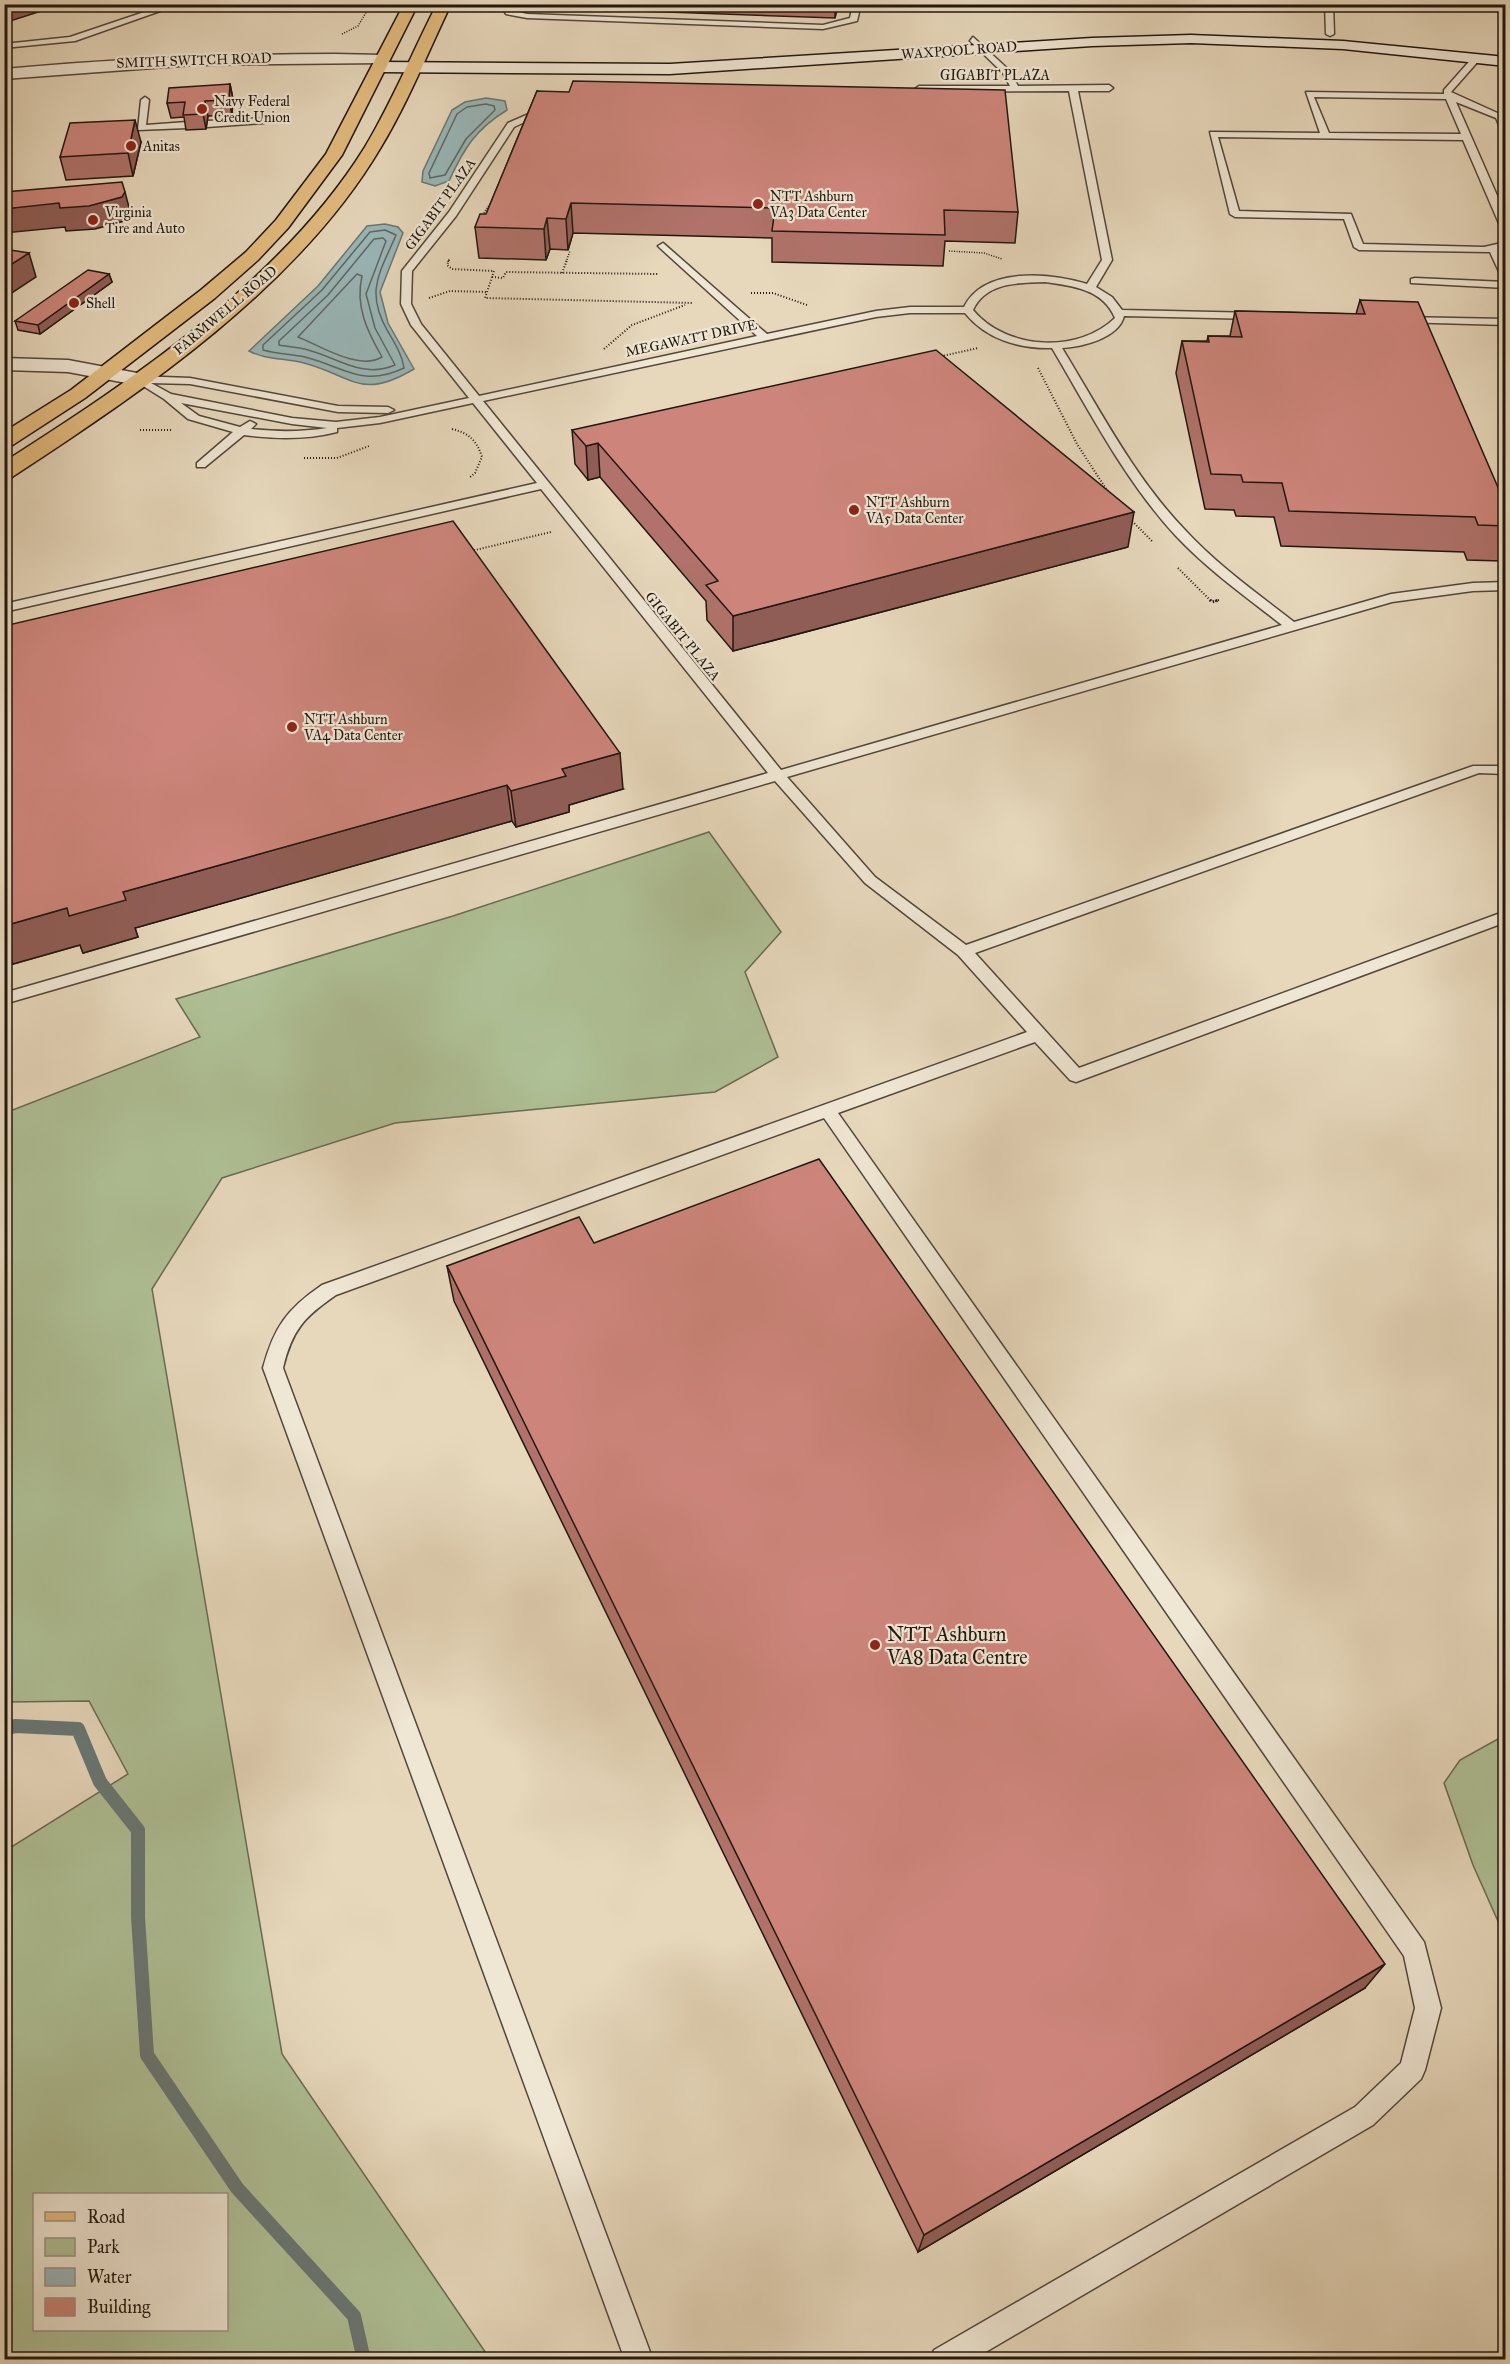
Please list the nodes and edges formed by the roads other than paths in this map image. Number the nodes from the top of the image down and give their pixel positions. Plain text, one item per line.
1 (177, 4) edge
2 (411, 4) edge
3 (444, 4) edge
4 (504, 4) edge
5 (547, 4) edge
6 (857, 4) edge
7 (1329, 4) edge
8 (1483, 4) edge
9 (1506, 8) edge
10 (542, 17) junction
11 (1330, 34) junction
12 (978, 44) junction
13 (4, 46) edge
14 (1506, 52) edge
15 (1477, 58) junction
16 (1506, 62) edge
17 (381, 63) junction
18 (415, 64) junction
19 (4, 74) edge
20 (4, 79) edge
21 (1016, 88) junction
22 (1073, 88) junction
23 (1109, 88) dead end
24 (911, 89) edge
25 (1450, 97) junction
26 (145, 100) dead end
27 (561, 105) edge
28 (264, 120) dead end
29 (207, 124) edge
30 (187, 125) edge
31 (1506, 132) edge
32 (1326, 136) junction
33 (1467, 137) junction
34 (1506, 228) edge
35 (1506, 245) edge
36 (663, 246) dead end
37 (1493, 248) junction
38 (1506, 276) edge
39 (1415, 281) dead end
40 (1506, 285) edge
41 (1090, 288) junction
42 (968, 310) junction
43 (1119, 312) junction
44 (1271, 316) edge
45 (1388, 320) edge
46 (1506, 322) edge
47 (765, 338) junction
48 (1055, 345) junction
49 (4, 364) edge
50 (103, 373) junction
51 (137, 379) junction
52 (168, 397) junction
53 (282, 398) junction
54 (474, 399) junction
55 (423, 410) junction
56 (262, 415) junction
57 (380, 420) junction
58 (244, 430) junction
59 (4, 442) edge
60 (201, 465) dead end
61 (4, 472) edge
62 (543, 485) junction
63 (1506, 586) edge
64 (4, 608) edge
65 (1292, 627) junction
66 (1506, 770) edge
67 (778, 776) junction
68 (1506, 916) edge
69 (963, 951) junction
70 (4, 999) edge
71 (1039, 1034) junction
72 (827, 1110) junction
73 (639, 2360) edge
74 (944, 2360) edge

1 - 13 lane
2 - 17 main road
3 - 18 main road
4 - 10 lane
5 - 10 lane
6 - 10 lane
7 - 11 lane
8 - 9 lane
11 - 12 main road, WAXPOOL ROAD
11 - 14 main road, WAXPOOL ROAD
12 - 15 main road, WAXPOOL ROAD
12 - 18 main road, WAXPOOL ROAD
12 - 21 lane
15 - 16 main road, WAXPOOL ROAD
15 - 25 lane
17 - 18 main road, WAXPOOL ROAD
17 - 19 main road, SMITH SWITCH ROAD
17 - 20 main road, SMITH SWITCH ROAD
17 - 50 main road, FARMWELL ROAD
18 - 51 main road, FARMWELL ROAD
21 - 22 lane, GIGABIT PLAZA
21 - 24 lane, GIGABIT PLAZA
22 - 23 lane, GIGABIT PLAZA
22 - 41 lane
25 - 31 lane
25 - 32 lane
25 - 33 lane
26 - 30 lane
27 - 54 lane, GIGABIT PLAZA
28 - 29 lane
32 - 33 lane
32 - 37 lane
33 - 34 lane
35 - 37 lane
36 - 47 lane
37 - 38 lane
39 - 40 lane
41 - 42 lane
41 - 43 lane
42 - 47 lane, MEGAWATT DRIVE
42 - 48 lane
43 - 44 lane
43 - 48 lane
45 - 46 lane
47 - 54 lane, MEGAWATT DRIVE
48 - 65 lane
49 - 50 main road
50 - 51 main road
50 - 59 main road, FARMWELL ROAD
51 - 52 lane
51 - 53 lane
51 - 61 main road, FARMWELL ROAD
52 - 56 lane
52 - 58 lane
53 - 55 lane
53 - 56 lane
54 - 55 lane, MEGAWATT DRIVE
54 - 62 lane, GIGABIT PLAZA
55 - 57 lane
56 - 57 lane
56 - 58 lane
57 - 58 lane
58 - 60 lane
62 - 64 lane
62 - 67 lane, GIGABIT PLAZA
63 - 65 lane
65 - 67 lane
66 - 69 lane
67 - 69 lane, GIGABIT PLAZA
67 - 70 lane
68 - 71 lane, GIGABIT PLAZA
69 - 71 lane, GIGABIT PLAZA
71 - 72 lane
72 - 73 lane
72 - 74 lane

